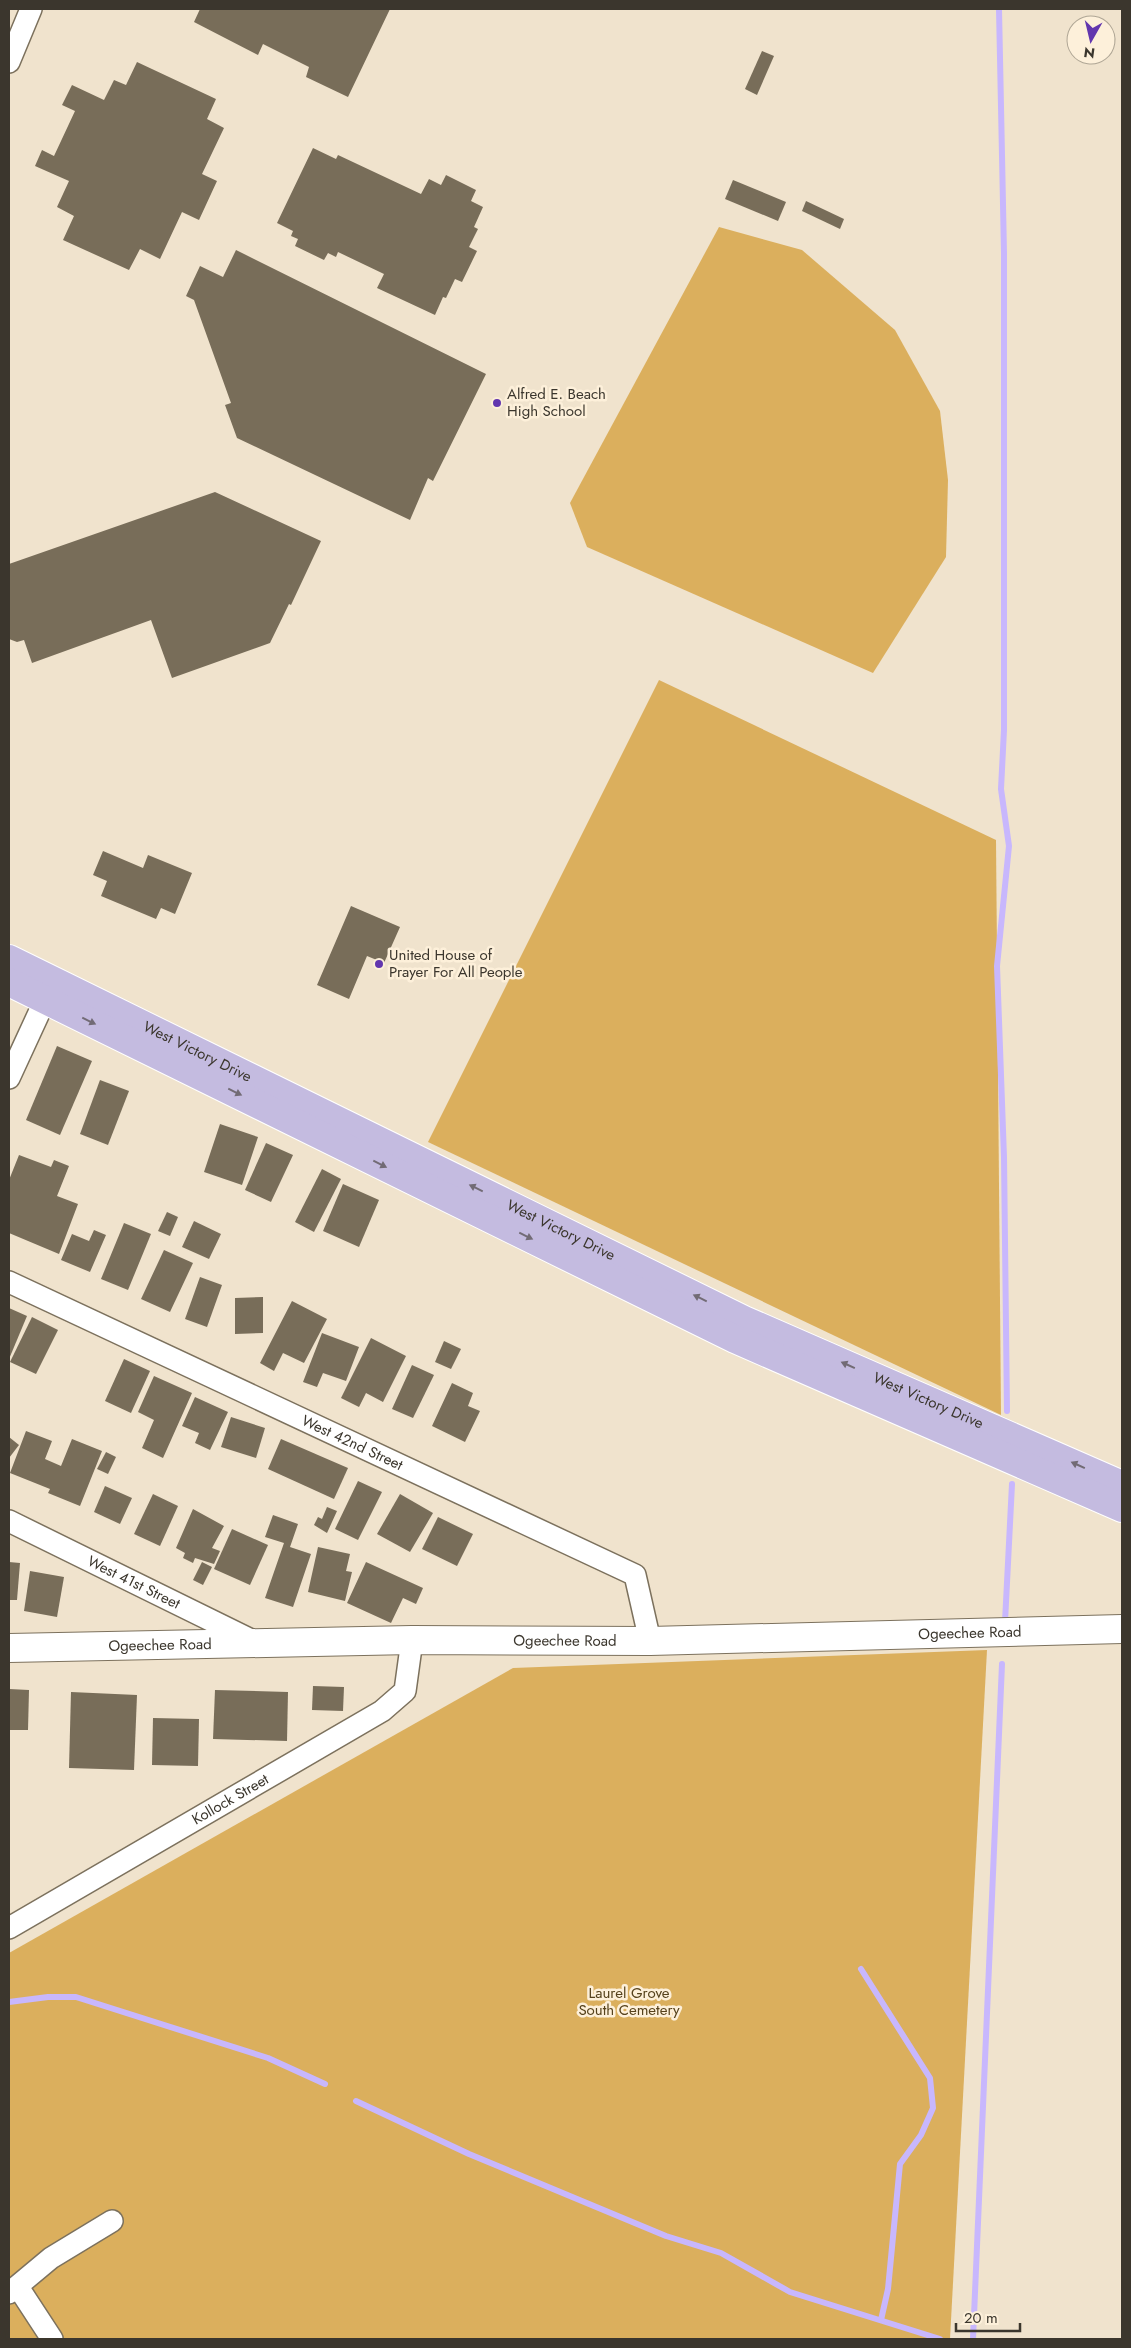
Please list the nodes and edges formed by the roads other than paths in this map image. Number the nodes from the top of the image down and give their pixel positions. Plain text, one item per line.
1 (31, 9) edge
2 (9, 59) edge
3 (9, 958) edge
4 (9, 982) edge
5 (50, 989) junction
6 (9, 1078) edge
7 (9, 1282) edge
8 (1122, 1485) edge
9 (1122, 1508) edge
10 (9, 1521) edge
11 (1122, 1629) edge
12 (412, 1640) junction
13 (650, 1641) junction
14 (257, 1643) junction
15 (9, 1648) edge
16 (9, 1928) edge
17 (112, 2221) dead end
18 (14, 2290) edge
19 (52, 2339) edge

1 - 2 street
3 - 5 main road, West Victory Drive
4 - 5 main road, West Victory Drive
5 - 6 street
8 -> 5 main road, West Victory Drive
5 -> 9 main road, West Victory Drive
7 - 13 street, West 42nd Street
10 - 14 street, West 41st Street
11 - 13 street, Ogeechee Road
12 - 13 street, Ogeechee Road
12 - 14 street, Ogeechee Road
12 - 16 street, Kollock Street
14 - 15 street, Ogeechee Road
17 - 18 street
18 - 19 street

